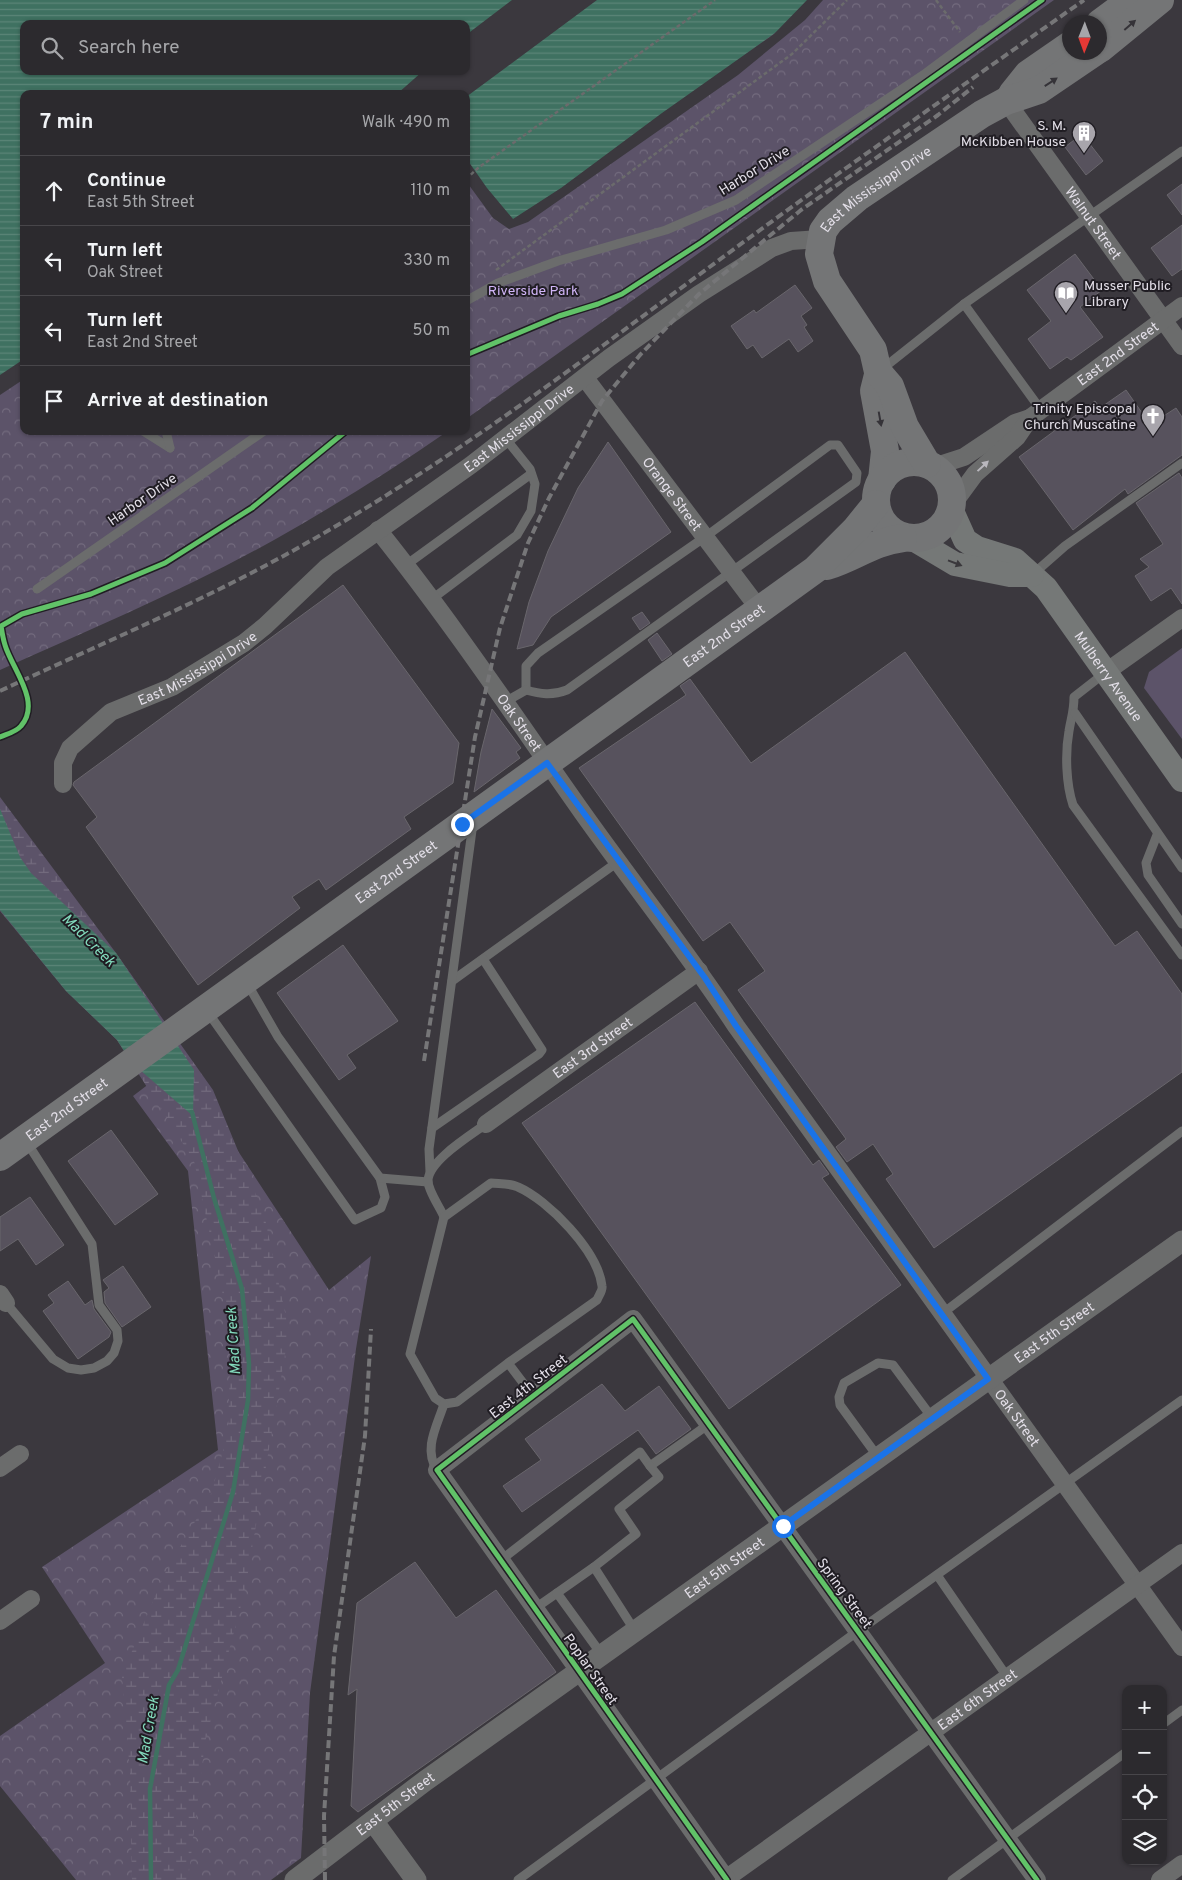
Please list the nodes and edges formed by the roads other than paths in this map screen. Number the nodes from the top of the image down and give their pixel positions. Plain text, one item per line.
1 (1024, 0) edge
2 (1131, 0) edge
3 (1160, 0) edge
4 (1107, 18) edge
5 (1107, 43) edge
6 (1062, 51) edge
7 (1083, 60) edge
8 (1006, 101) junction
9 (1182, 151) edge
10 (1089, 216) junction
11 (820, 239) junction
12 (470, 299) edge
13 (964, 304) junction
14 (1182, 306) edge
15 (1163, 320) junction
16 (1182, 346) edge
17 (878, 372) junction
18 (585, 378) junction
19 (1036, 414) junction
20 (149, 435) edge
21 (167, 435) edge
22 (258, 435) edge
23 (506, 439) junction
24 (1182, 463) edge
25 (930, 465) junction
26 (531, 474) junction
27 (879, 492) junction
28 (952, 508) junction
29 (378, 530) junction
30 (705, 537) junction
31 (908, 538) junction
32 (406, 565) junction
33 (816, 569) junction
34 (732, 572) junction
35 (1032, 575) junction
36 (37, 589) dead end
37 (432, 599) junction
38 (760, 610) junction
39 (1182, 618) edge
40 (1106, 672) junction
41 (526, 690) junction
42 (504, 702) junction
43 (1074, 713) junction
44 (547, 763) junction
45 (1182, 780) edge
46 (63, 784) dead end
47 (474, 816) junction
48 (1157, 836) junction
49 (618, 861) junction
50 (1182, 868) edge
51 (1182, 924) edge
52 (1182, 955) edge
53 (483, 959) junction
54 (699, 971) junction
55 (245, 980) junction
56 (452, 981) junction
57 (206, 1009) junction
58 (486, 1124) joint
59 (432, 1128) junction
60 (1182, 1131) edge
61 (25, 1139) junction
62 (0, 1157) edge
63 (430, 1172) junction
64 (380, 1178) junction
65 (428, 1182) junction
66 (444, 1217) junction
67 (1182, 1241) edge
68 (3, 1299) edge
69 (943, 1313) junction
70 (633, 1319) joint
71 (508, 1363) junction
72 (988, 1379) junction
73 (533, 1396) junction
74 (1182, 1400) edge
75 (444, 1404) junction
76 (934, 1419) junction
77 (709, 1424) junction
78 (20, 1454) dead end
79 (879, 1459) junction
80 (650, 1466) junction
81 (0, 1468) edge
82 (437, 1470) junction
83 (1064, 1484) junction
84 (783, 1526) junction
85 (1182, 1553) edge
86 (500, 1560) junction
87 (594, 1567) junction
88 (937, 1575) junction
89 (1137, 1584) junction
90 (558, 1593) junction
91 (31, 1599) dead end
92 (534, 1609) junction
93 (0, 1621) edge
94 (858, 1631) junction
95 (635, 1632) junction
96 (1182, 1647) edge
97 (602, 1655) junction
98 (579, 1672) junction
99 (1008, 1678) junction
100 (1182, 1710) edge
101 (1167, 1721) edge
102 (932, 1732) junction
103 (1122, 1755) edge
104 (655, 1780) junction
105 (373, 1821) junction
106 (1008, 1840) junction
107 (1182, 1864) edge
108 (295, 1880) edge
109 (416, 1880) edge
110 (518, 1880) edge
111 (726, 1880) edge
112 (952, 1880) edge
113 (1037, 1880) edge
114 (1160, 1880) edge

1 - 12 lane, Harbor Drive
2 - 4 main road
5 -> 3 main road
6 - 8 main road, East Mississippi Drive
8 -> 7 main road, East Mississippi Drive
8 - 10 street, Walnut Street
8 - 11 main road, East Mississippi Drive
9 - 10 lane
10 - 13 lane
10 - 15 street, Walnut Street
11 - 17 main road
11 - 18 street, East Mississippi Drive
13 - 17 lane
13 - 19 lane
14 - 15 street, East 2nd Street
15 - 16 street, Walnut Street
15 - 19 street, East 2nd Street
17 - 25 main road
17 -> 27 main road
18 - 23 street, East Mississippi Drive
18 - 30 street, Orange Street
19 - 25 street, East 2nd Street
28 -> 19 street, East 2nd Street
20 - 21 lane
22 - 36 lane, Harbor Drive
23 - 26 lane
23 - 29 street, East Mississippi Drive
24 - 35 lane
25 - 27 main road
25 - 28 main road
26 - 32 lane
26 - 37 lane
27 - 31 main road
27 - 33 main road, East 2nd Street
28 - 31 main road
28 - 35 main road, Mulberry Avenue
29 - 32 street, Oak Street
29 - 46 street, East Mississippi Drive
30 - 34 street, Orange Street
30 - 34 lane
30 - 41 lane
31 - 33 main road, East 2nd Street
31 -> 35 main road
32 - 37 street, Oak Street
33 - 38 main road, East 2nd Street
34 - 38 street, Orange Street
34 - 41 lane
35 - 40 main road, Mulberry Avenue
37 - 42 street, Oak Street
38 - 44 main road, East 2nd Street
39 - 40 street
40 - 43 lane
40 - 45 main road, Mulberry Avenue
41 - 42 lane
42 - 44 street, Oak Street
43 - 48 lane
43 - 52 lane
44 - 47 main road, East 2nd Street
44 - 49 street, Oak Street
47 - 55 main road, East 2nd Street
47 - 56 lane
48 - 50 lane
48 - 51 lane
49 - 53 lane
49 - 54 street, Oak Street
53 - 56 lane
53 - 59 lane
54 - 58 street, East 3rd Street
54 - 69 street, Oak Street
55 - 57 main road, East 2nd Street
55 - 64 lane
56 - 59 lane
57 - 61 main road, East 2nd Street
57 - 64 lane
58 - 63 lane
59 - 63 lane
60 - 69 lane
61 - 62 main road, East 2nd Street
61 - 68 lane
63 - 65 lane
64 - 65 lane
65 - 66 lane
66 - 71 lane
66 - 75 lane
67 - 72 street, East 5th Street
69 - 72 street, Oak Street
70 - 73 street, East 4th Street
70 - 77 street, Spring Street
71 - 73 lane
71 - 75 lane
72 - 76 street, East 5th Street
72 - 83 street, Oak Street
73 - 82 street, East 4th Street
74 - 83 lane
75 - 82 lane
76 - 79 street, East 5th Street
76 - 79 lane
77 - 80 lane
77 - 84 street, Spring Street
78 - 81 street
79 - 84 street, East 5th Street
80 - 86 lane
80 - 87 lane
82 - 86 street, Poplar Street
83 - 88 lane
83 - 89 street, Oak Street
84 - 94 street, Spring Street
84 - 95 street, East 5th Street
85 - 89 street, East 6th Street
86 - 92 street, Poplar Street
87 - 90 lane
87 - 95 lane
88 - 94 lane
88 - 99 lane
89 - 96 street, Oak Street
89 - 99 street, East 6th Street
90 - 92 lane
90 - 97 lane
91 - 93 street
92 - 98 street, Poplar Street
94 - 102 street, Spring Street
94 - 104 lane
95 - 97 street, East 5th Street
97 - 98 street, East 5th Street
98 - 104 street, Poplar Street
98 - 105 street, East 5th Street
99 - 102 street, East 6th Street
100 - 101 lane
102 - 106 street, Spring Street
102 - 111 street, East 6th Street
103 - 106 lane
104 - 110 lane
104 - 111 street, Poplar Street
105 - 108 street, East 5th Street
105 - 109 street
106 - 112 lane
106 - 113 street, Spring Street
107 - 114 street

